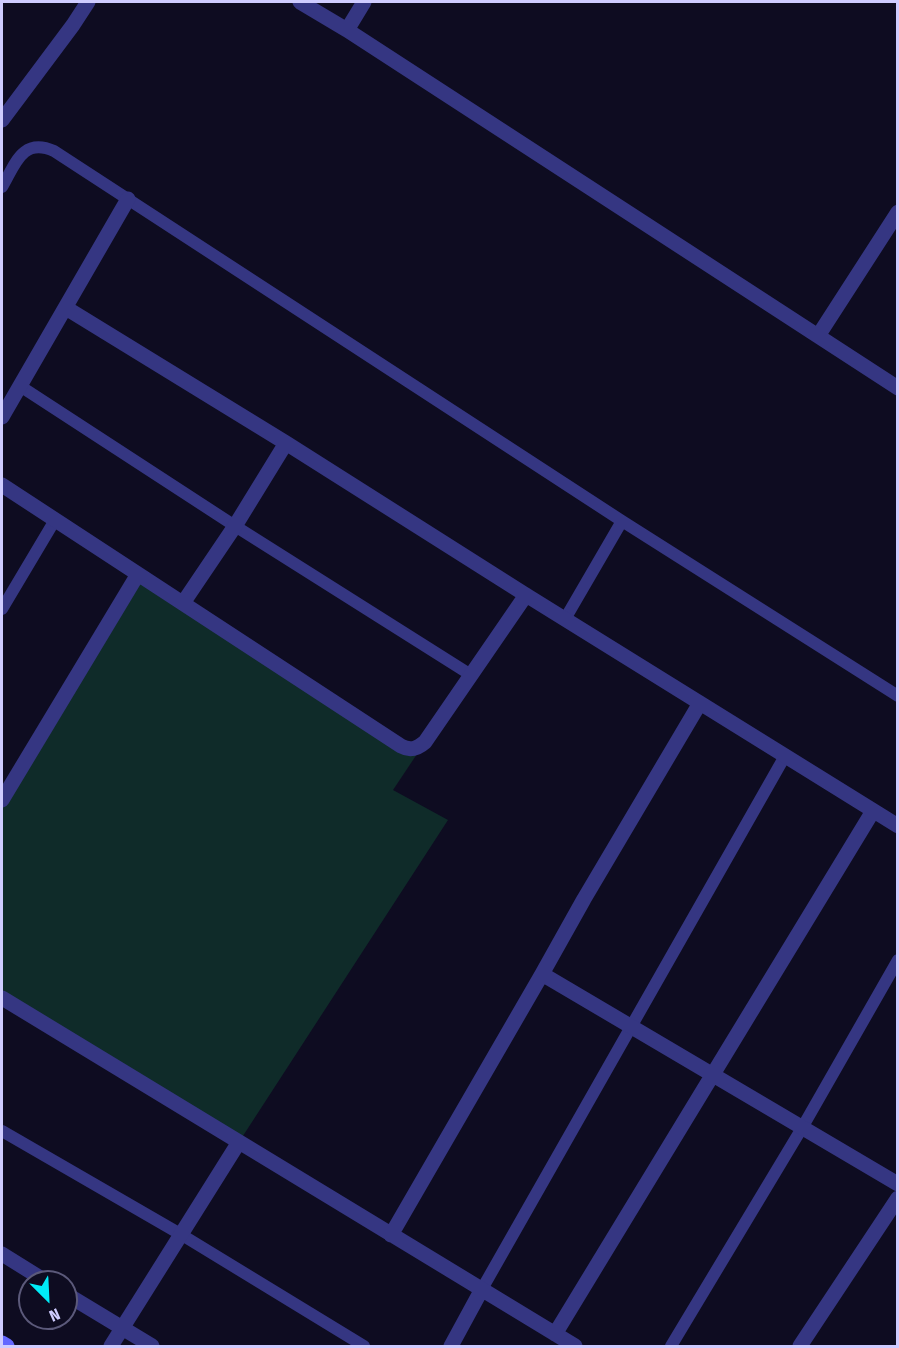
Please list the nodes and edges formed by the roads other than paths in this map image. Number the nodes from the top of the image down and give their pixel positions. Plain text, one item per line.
1 (88, 2) edge
2 (300, 2) edge
3 (364, 2) edge
4 (347, 30) junction
5 (2, 120) edge
6 (2, 188) edge
7 (128, 199) junction
8 (897, 212) edge
9 (66, 308) junction
10 (818, 336) junction
11 (20, 386) junction
12 (897, 388) edge
13 (2, 417) edge
14 (286, 443) junction
15 (2, 485) edge
16 (55, 520) junction
17 (622, 521) junction
18 (235, 526) junction
19 (138, 574) junction
20 (526, 595) junction
21 (183, 603) junction
22 (2, 609) edge
23 (566, 619) junction
24 (471, 675) junction
25 (897, 696) edge
26 (700, 703) junction
27 (785, 756) junction
28 (2, 800) edge
29 (873, 811) junction
30 (897, 826) edge
31 (897, 960) edge
32 (542, 974) junction
33 (2, 998) edge
34 (631, 1027) junction
35 (712, 1075) junction
36 (802, 1128) junction
37 (2, 1131) edge
38 (239, 1142) junction
39 (897, 1184) edge
40 (897, 1198) edge
41 (182, 1235) junction
42 (391, 1235) junction
43 (2, 1254) edge
44 (28, 1270) edge
45 (482, 1289) junction
46 (78, 1302) edge
47 (122, 1329) junction
48 (555, 1334) junction
49 (2, 1343) edge
50 (7, 1347) edge
51 (111, 1347) edge
52 (152, 1347) edge
53 (364, 1347) edge
54 (451, 1347) edge
55 (575, 1347) edge
56 (671, 1347) edge
57 (800, 1347) edge

1 - 5 street
2 - 4 street
3 - 4 street
4 - 10 street
6 - 7 lane
7 - 9 street
7 - 17 lane
8 - 10 street
9 - 11 street
9 - 14 street
10 - 12 street
11 - 13 street
11 - 18 lane
14 - 18 street
14 - 20 street
15 - 16 street
16 - 19 street
16 - 22 lane
17 - 23 lane
17 - 25 lane
18 - 21 street
18 - 24 lane
19 - 21 street
19 - 28 street
20 - 23 street
20 - 24 street
21 - 24 street
23 - 26 street
26 - 27 street
26 - 32 street
27 - 29 street
27 - 34 lane
29 - 30 street
29 - 35 street
31 - 36 lane
32 - 34 street
32 - 42 street
33 - 38 street
34 - 35 street
34 - 45 lane
35 - 36 street
35 - 48 street
36 - 39 street
36 - 56 lane
37 - 41 lane
38 - 41 street
38 - 42 street
40 - 57 street
41 - 47 street
41 - 53 lane
42 - 45 street
43 - 44 street
45 - 48 street
45 - 54 street
46 - 47 street
47 - 51 street
47 - 52 street
48 - 55 street
49 - 50 main road

